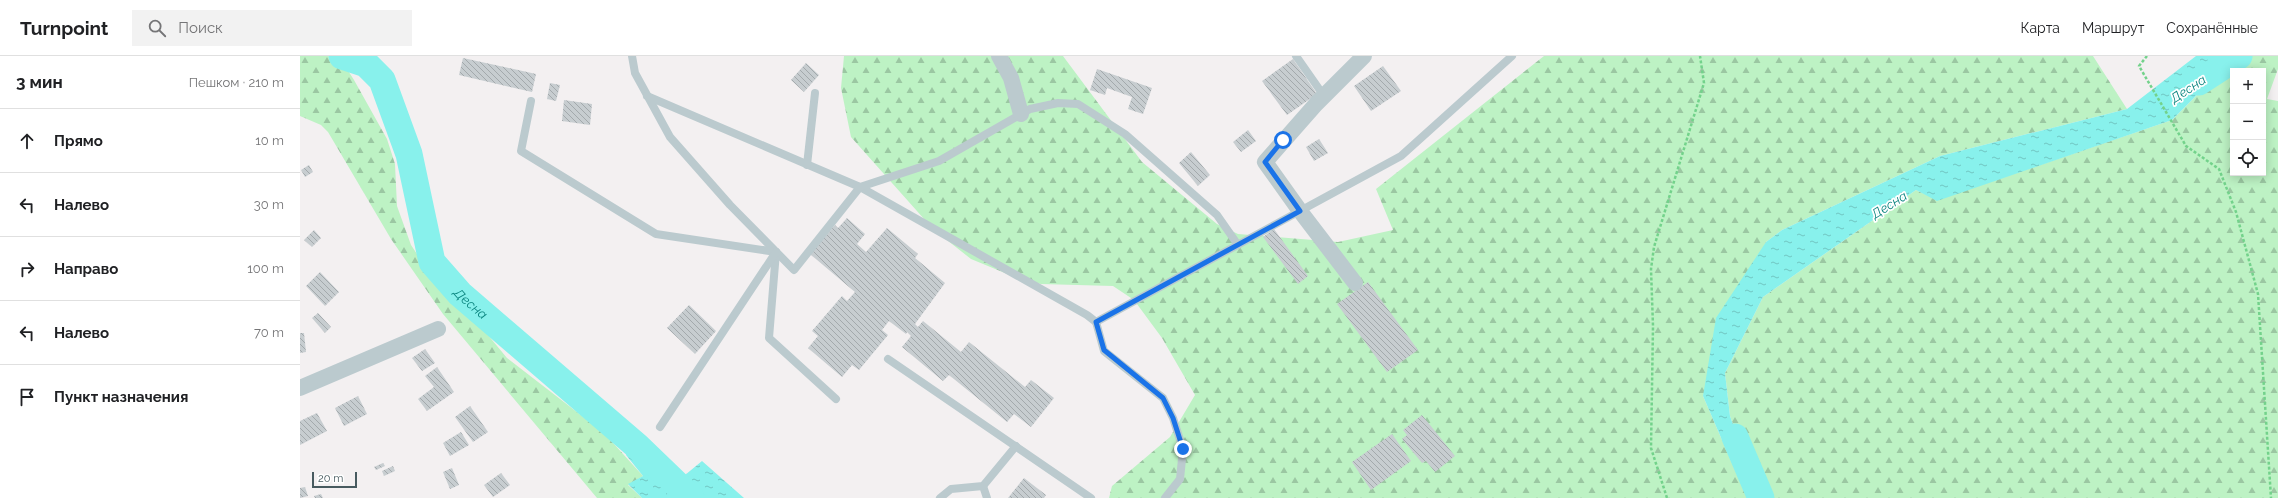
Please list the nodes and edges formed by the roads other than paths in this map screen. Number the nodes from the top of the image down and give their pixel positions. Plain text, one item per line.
1 (632, 56) edge
2 (999, 56) edge
3 (1296, 56) edge
4 (1364, 56) edge
5 (1512, 56) edge
6 (815, 93) dead end
7 (647, 96) junction
8 (1324, 96) junction
9 (531, 101) dead end
10 (1021, 114) junction
11 (807, 165) junction
12 (860, 187) junction
13 (1300, 211) junction
14 (1238, 244) junction
15 (776, 252) junction
16 (1355, 282) dead end
17 (1096, 322) junction
18 (438, 329) dead end
19 (888, 359) dead end
20 (300, 388) edge
21 (836, 399) dead end
22 (660, 427) dead end
23 (1016, 446) junction
24 (983, 486) junction
25 (940, 498) edge
26 (987, 498) edge
27 (1091, 498) edge
28 (1165, 498) edge

1 - 7 lane
2 - 10 street
3 - 8 lane
4 - 8 street
5 - 13 lane
6 - 11 lane
7 - 11 lane
7 - 15 lane
8 - 13 street
9 - 15 lane
10 - 12 lane
10 - 14 lane
11 - 12 lane
12 - 15 lane
12 - 17 lane
13 - 14 lane
13 - 16 street
14 - 17 lane
15 - 21 lane
15 - 22 lane
17 - 28 lane
18 - 20 street
19 - 23 lane
23 - 24 lane
23 - 27 lane
24 - 25 lane
24 - 26 lane

